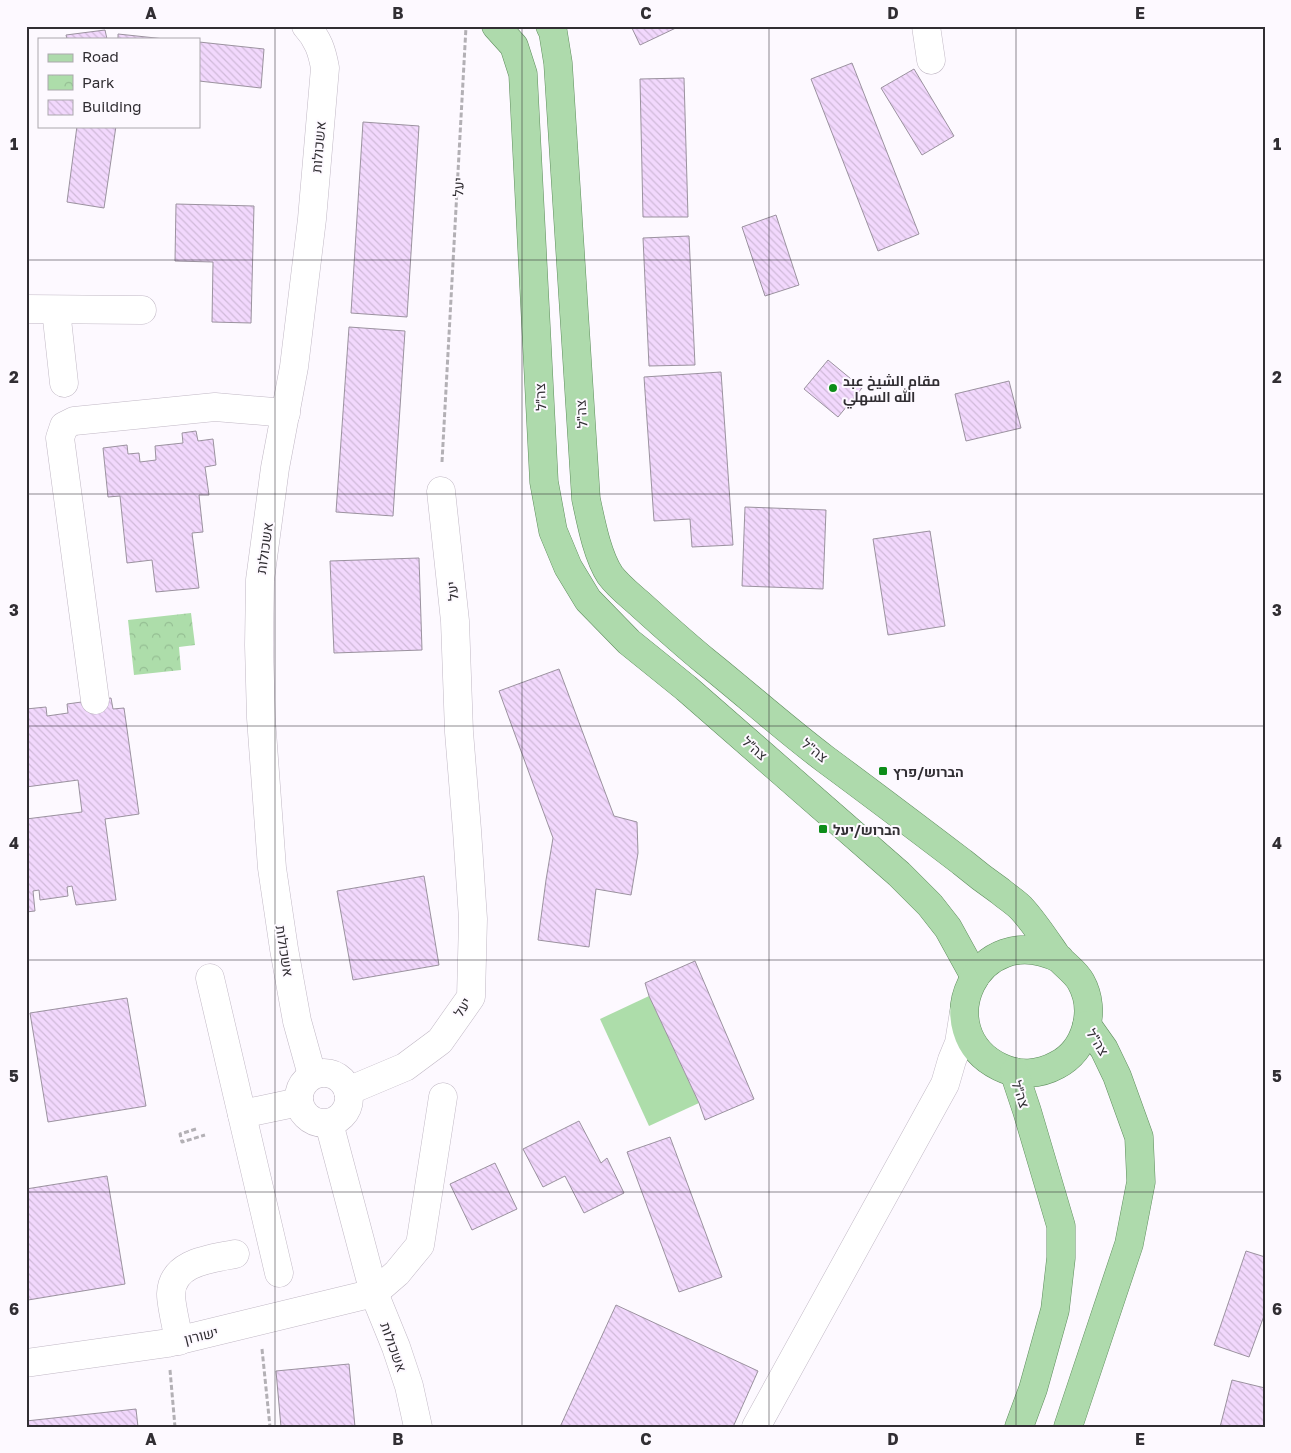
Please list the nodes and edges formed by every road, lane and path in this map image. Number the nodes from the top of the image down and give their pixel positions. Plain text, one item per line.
1 (306, 26) edge
2 (466, 26) edge
3 (926, 26) edge
4 (499, 27) edge
5 (552, 28) edge
6 (931, 60) dead end
7 (26, 309) edge
8 (56, 310) junction
9 (142, 310) dead end
10 (64, 383) dead end
11 (286, 414) junction
12 (441, 491) joint
13 (95, 700) dead end
14 (1060, 960) junction
15 (975, 977) junction
16 (210, 978) dead end
17 (964, 1012) junction
18 (1087, 1026) junction
19 (952, 1060) junction
20 (988, 1060) junction
21 (1014, 1072) junction
22 (312, 1074) junction
23 (348, 1091) junction
24 (443, 1097) dead end
25 (298, 1102) junction
26 (242, 1114) junction
27 (329, 1123) junction
28 (196, 1128) dead end
29 (205, 1135) dead end
30 (235, 1254) dead end
31 (279, 1273) dead end
32 (374, 1293) junction
33 (260, 1321) junction
34 (174, 1342) junction
35 (26, 1363) edge
36 (175, 1427) edge
37 (270, 1427) edge
38 (418, 1427) edge
39 (756, 1427) edge
40 (1018, 1427) edge
41 (1068, 1427) edge

1 - 11 street, אשכולות
2 - 12 path, יעל
3 - 6 street
4 - 15 main road, צה״ל
5 - 14 main road, צה"ל
7 - 8 street
8 - 9 street
8 - 10 street
11 - 13 street
11 - 22 street, אשכולות
12 - 23 street, יעל
14 - 15 main road
14 - 18 main road, צה"ל
15 - 17 main road, צה״ל
16 - 26 street
17 - 19 street
17 - 20 main road, צה״ל
18 - 21 main road
18 - 41 main road, צה"ל
19 - 20 street
19 - 39 street
20 - 21 main road, צה״ל
21 - 40 main road, צה״ל
22 - 23 street
22 - 25 street
23 - 27 street
24 - 32 street
25 - 26 street
25 - 27 street
26 - 31 street
27 - 32 street, אשכולות
28 - 29 path
30 - 34 street
32 - 33 street, ישורון
32 - 38 street, אשכולות
33 - 34 street, ישורון
33 - 37 path
34 - 35 street, ישורון
34 - 36 path

